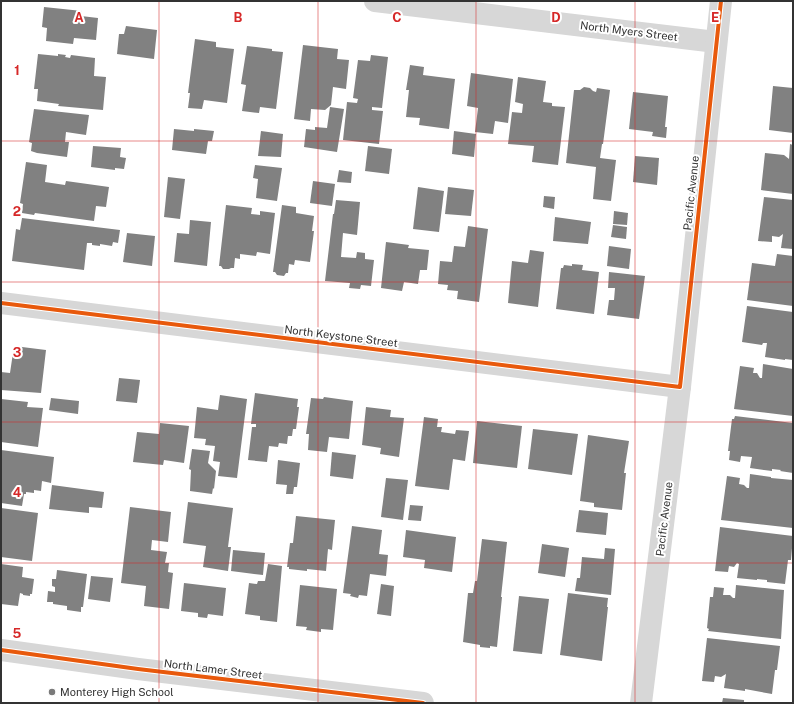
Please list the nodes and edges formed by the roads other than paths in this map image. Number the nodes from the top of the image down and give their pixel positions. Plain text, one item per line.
1 (374, 1) edge
2 (721, 1) edge
3 (716, 42) junction
4 (1, 302) edge
5 (680, 387) junction
6 (1, 650) edge
7 (423, 703) edge
8 (641, 703) edge

1 - 3 street, North Myers Street
2 - 3 street, Pacific Avenue
3 - 5 street, Pacific Avenue
4 - 5 street, North Keystone Street
5 - 8 street, Pacific Avenue
6 - 7 street, North Lamer Street

